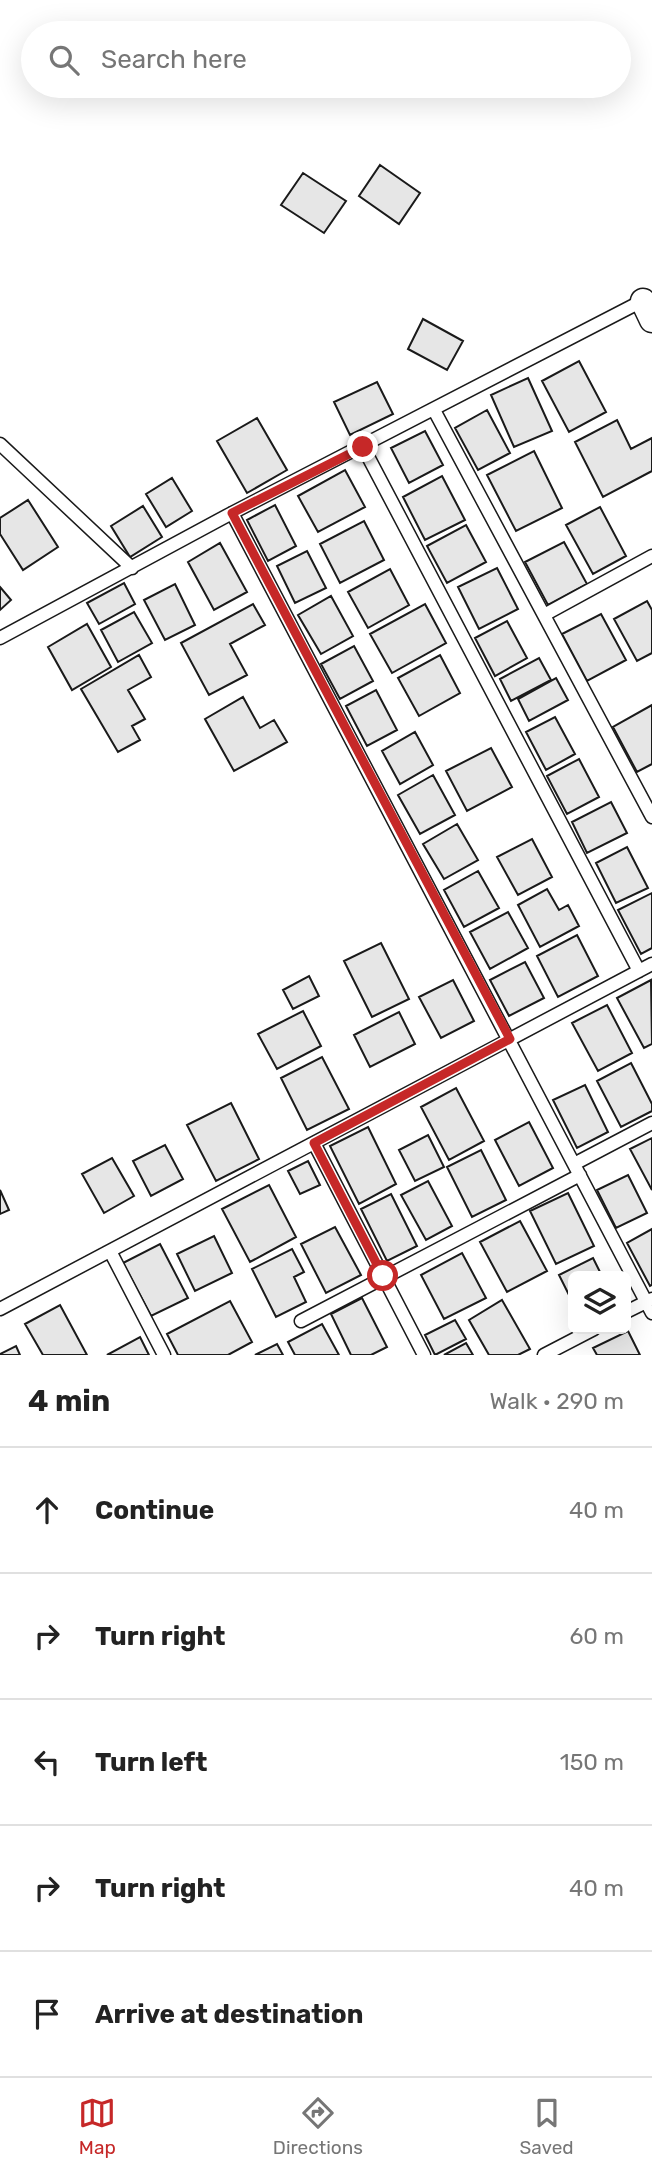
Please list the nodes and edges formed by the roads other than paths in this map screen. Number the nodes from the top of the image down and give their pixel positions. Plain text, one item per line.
1 (649, 306) edge
2 (433, 410) junction
3 (0, 444) edge
4 (363, 447) junction
5 (232, 513) junction
6 (652, 556) edge
7 (132, 568) junction
8 (544, 615) junction
9 (0, 638) edge
10 (652, 817) edge
11 (652, 964) edge
12 (639, 971) junction
13 (510, 1039) junction
14 (652, 1123) edge
15 (314, 1143) junction
16 (577, 1169) junction
17 (110, 1251) junction
18 (383, 1276) junction
19 (650, 1304) edge
20 (0, 1309) edge
21 (631, 1310) edge
22 (301, 1321) dead end
23 (584, 1334) edge
24 (164, 1355) edge
25 (424, 1355) edge
26 (544, 1355) edge

1 - 2 lane
2 - 4 lane
2 - 8 lane
3 - 7 lane
4 - 5 lane
4 - 12 lane
5 - 7 lane
5 - 13 lane
6 - 8 lane
7 - 9 lane
8 - 10 lane
11 - 12 lane
12 - 13 lane
13 - 15 lane
13 - 16 lane
14 - 16 lane
15 - 17 lane
15 - 18 lane
16 - 18 lane
16 - 19 lane
17 - 20 lane
17 - 24 lane
18 - 22 lane
18 - 25 lane
19 - 21 lane
23 - 26 lane

